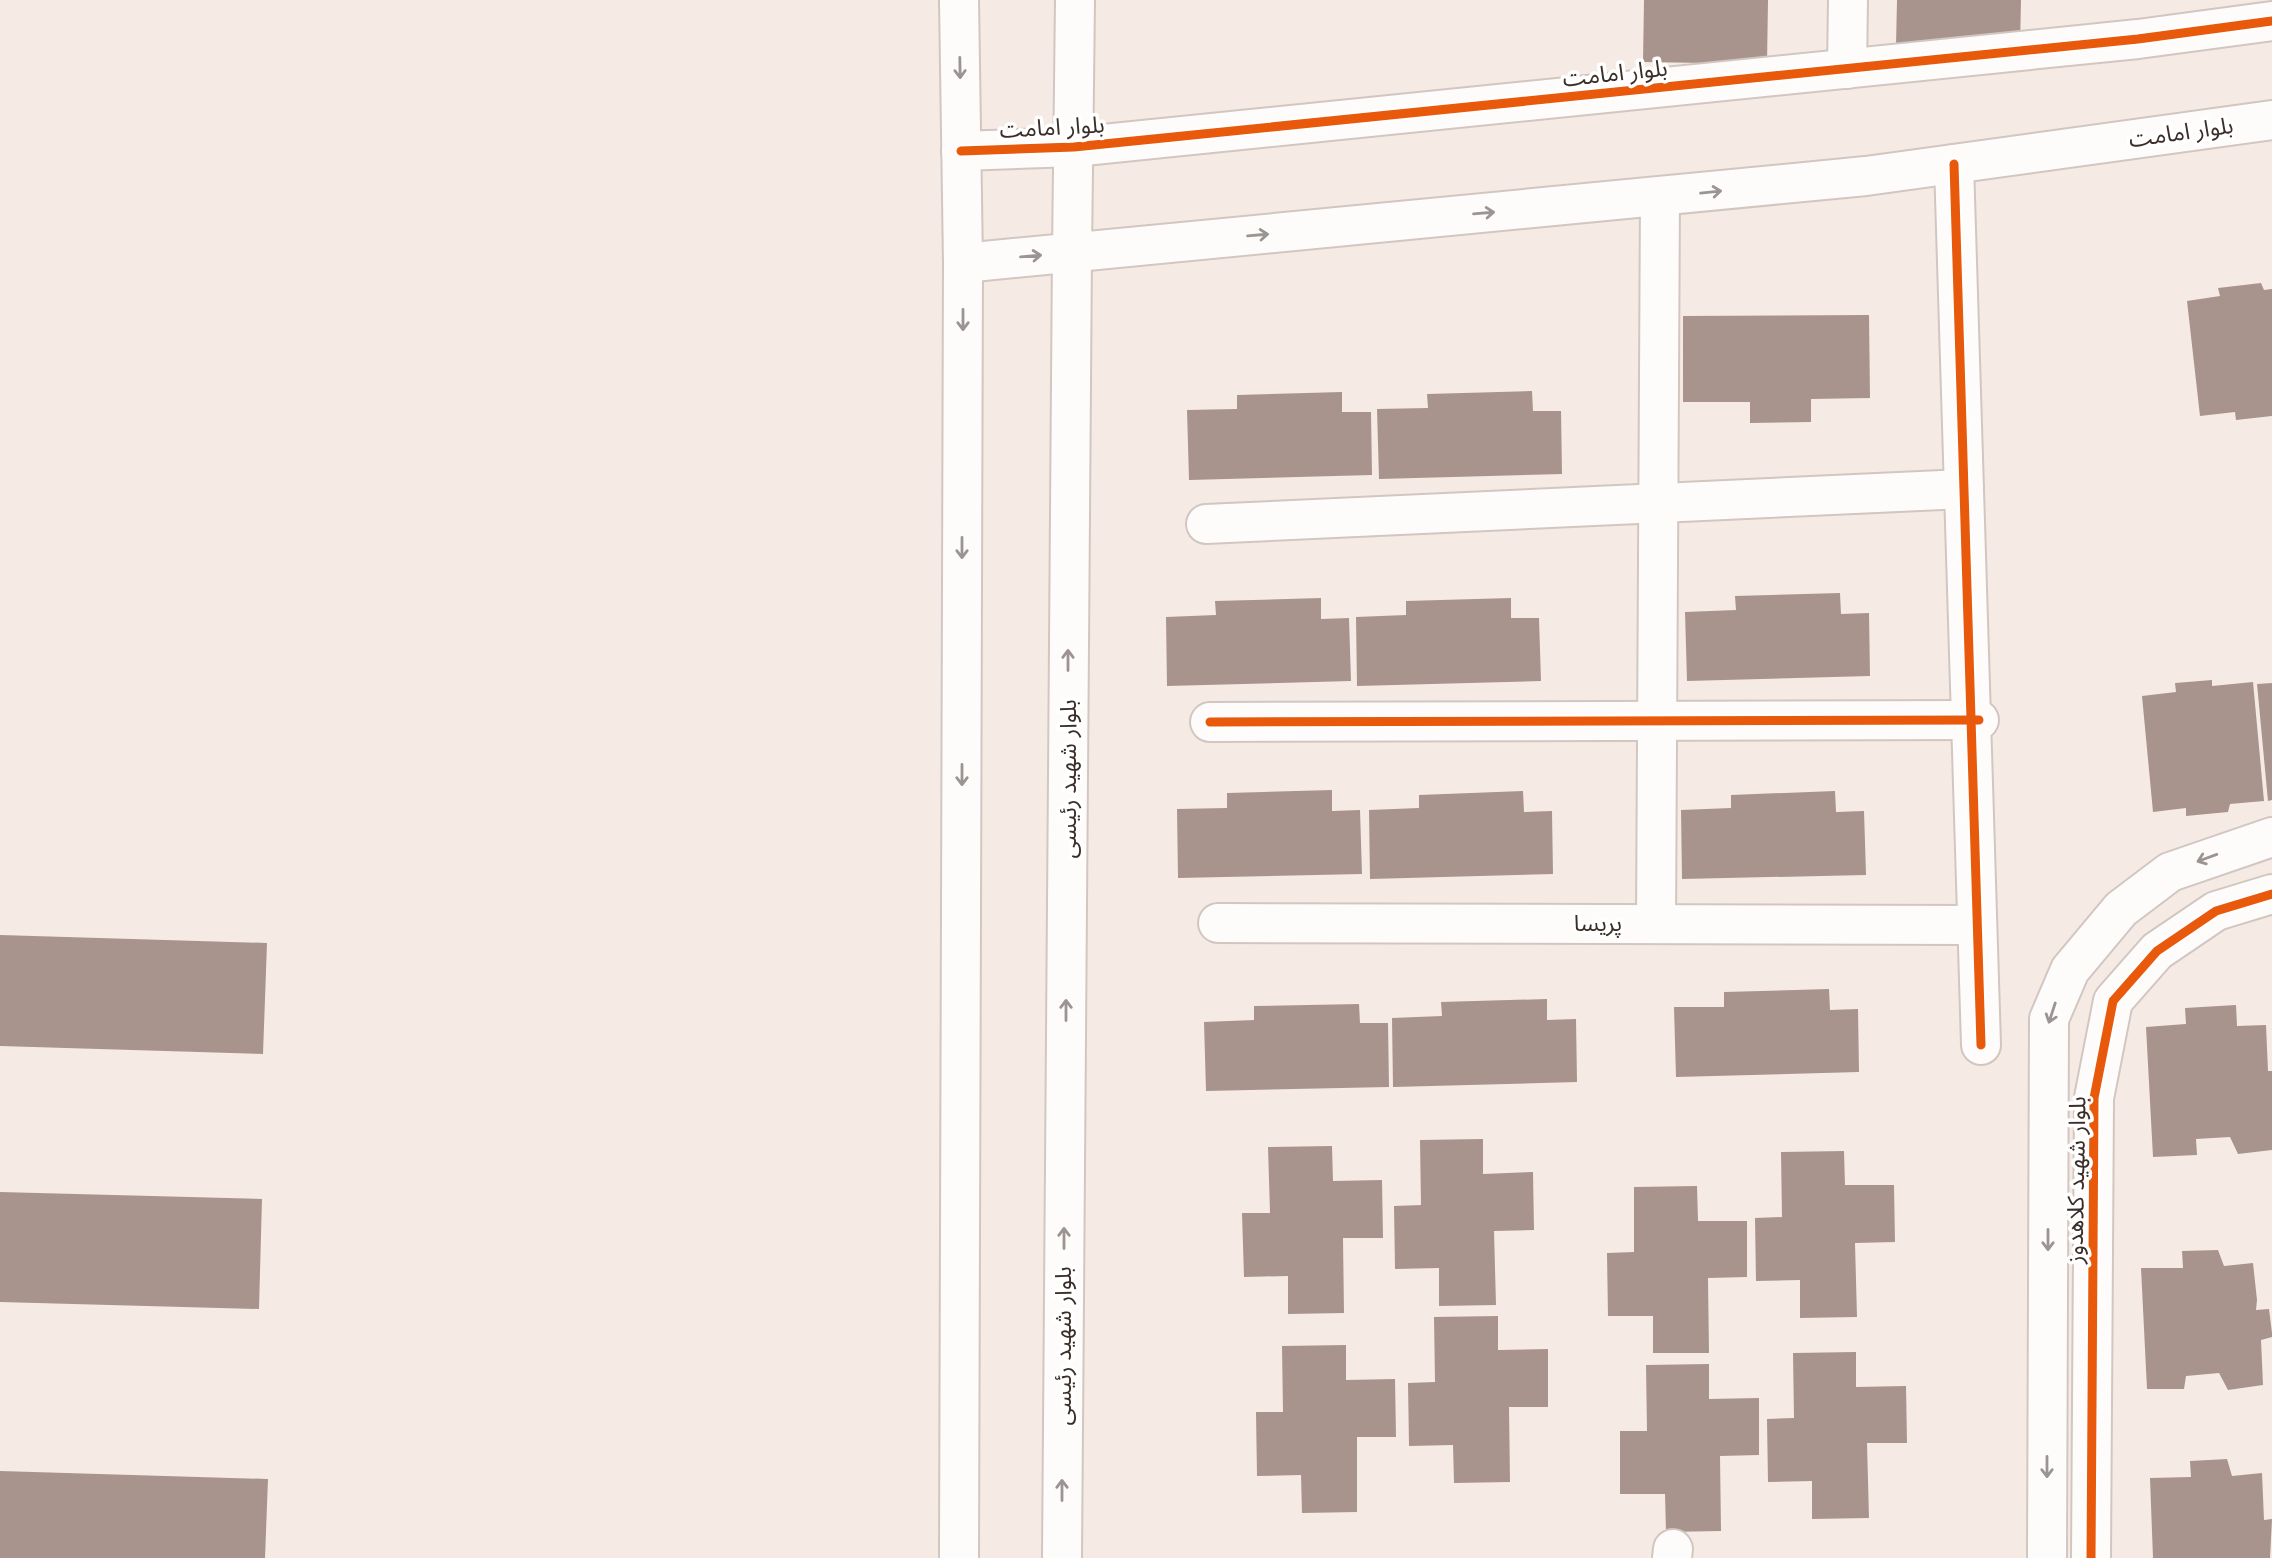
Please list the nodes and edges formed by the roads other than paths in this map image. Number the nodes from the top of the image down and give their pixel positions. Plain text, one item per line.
1 (959, 0) edge
2 (1075, 0) edge
3 (1848, 0) edge
4 (2272, 21) edge
5 (1847, 69) junction
6 (2272, 120) edge
7 (1074, 147) junction
8 (961, 151) junction
9 (1954, 164) junction
10 (1660, 197) junction
11 (1072, 253) junction
12 (963, 263) junction
13 (1964, 489) junction
14 (1660, 503) junction
15 (1206, 524) dead end
16 (1975, 720) junction
17 (1657, 721) junction
18 (1210, 722) dead end
19 (2272, 837) edge
20 (2272, 894) edge
21 (1218, 923) dead end
22 (1656, 923) junction
23 (1977, 925) junction
24 (1981, 1045) dead end
25 (959, 1558) edge
26 (1062, 1558) edge
27 (2046, 1558) edge
28 (2091, 1558) edge

1 -> 8 street
2 - 7 street, بلوار شهید رئیسی
3 - 5 street
4 - 5 street, بلوار امامت
5 - 7 street, بلوار امامت
6 - 9 street, بلوار امامت
7 - 8 street, بلوار امامت
7 - 11 street, بلوار شهید رئیسی
8 - 12 street
10 -> 9 street, بلوار امامت
9 - 13 street
11 -> 10 street, بلوار امامت
10 - 14 street
12 -> 11 street, بلوار امامت
26 -> 11 street, بلوار شهید رئیسی
12 -> 25 street
13 - 14 street
13 - 16 street
14 - 15 street
14 - 17 street
16 - 17 street
16 - 23 street
17 - 18 street
17 - 22 street
19 -> 27 street, بلوار شهید کلاهدوز
20 - 28 street, بلوار شهید کلاهدوز
21 - 22 street, پریسا
22 - 23 street, پریسا
23 - 24 street

